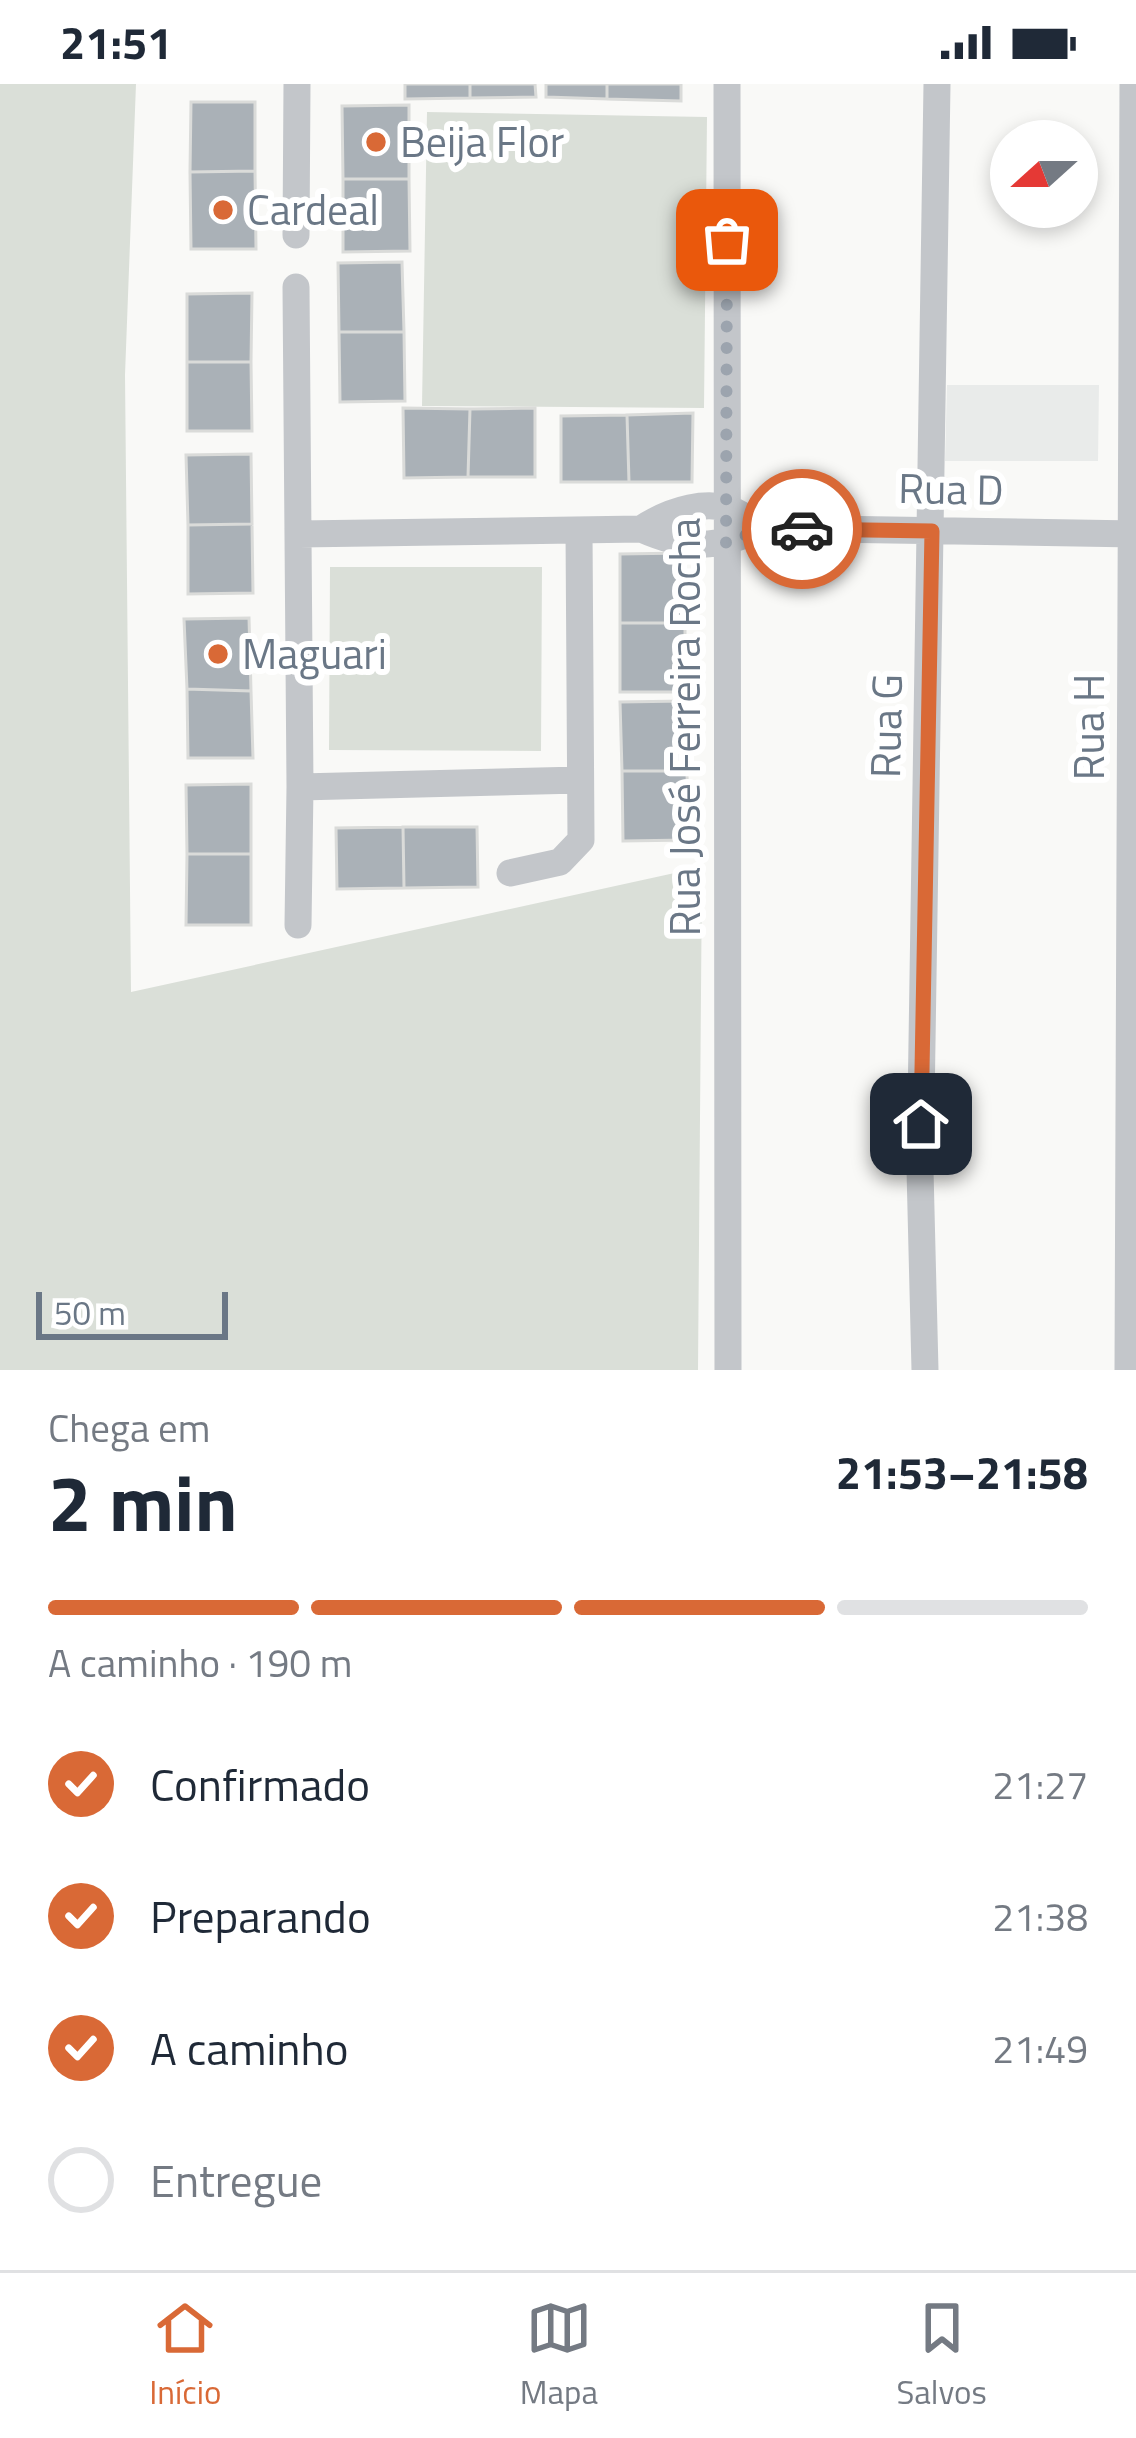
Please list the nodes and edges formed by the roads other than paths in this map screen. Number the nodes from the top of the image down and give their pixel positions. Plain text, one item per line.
1 (297, 84) edge
2 (727, 84) edge
3 (937, 84) edge
4 (1133, 84) edge
5 (296, 235) dead end
6 (296, 287) dead end
7 (727, 506) junction
8 (764, 528) junction
9 (641, 529) junction
10 (580, 530) junction
11 (932, 531) junction
12 (299, 534) junction
13 (1134, 534) edge
14 (726, 543) junction
15 (580, 780) junction
16 (299, 787) junction
17 (510, 873) dead end
18 (298, 925) dead end
19 (728, 1370) edge
20 (925, 1370) edge
21 (1128, 1370) edge

1 - 5 street
2 - 7 street, Rua José Ferreira Rocha
3 - 11 street, Rua G
4 - 13 street, Rua H
6 - 12 street
7 - 8 street, Rua D
7 - 9 street
7 - 14 street, Rua José Ferreira Rocha
8 - 11 street, Rua D
8 - 14 street, Rua D
9 - 10 street
9 - 14 street
10 - 12 street
10 - 15 street
11 - 13 street, Rua D
11 - 20 street, Rua G
12 - 16 street
13 - 21 street, Rua H
14 - 19 street, Rua José Ferreira Rocha
15 - 16 street
15 - 17 street
16 - 18 street

